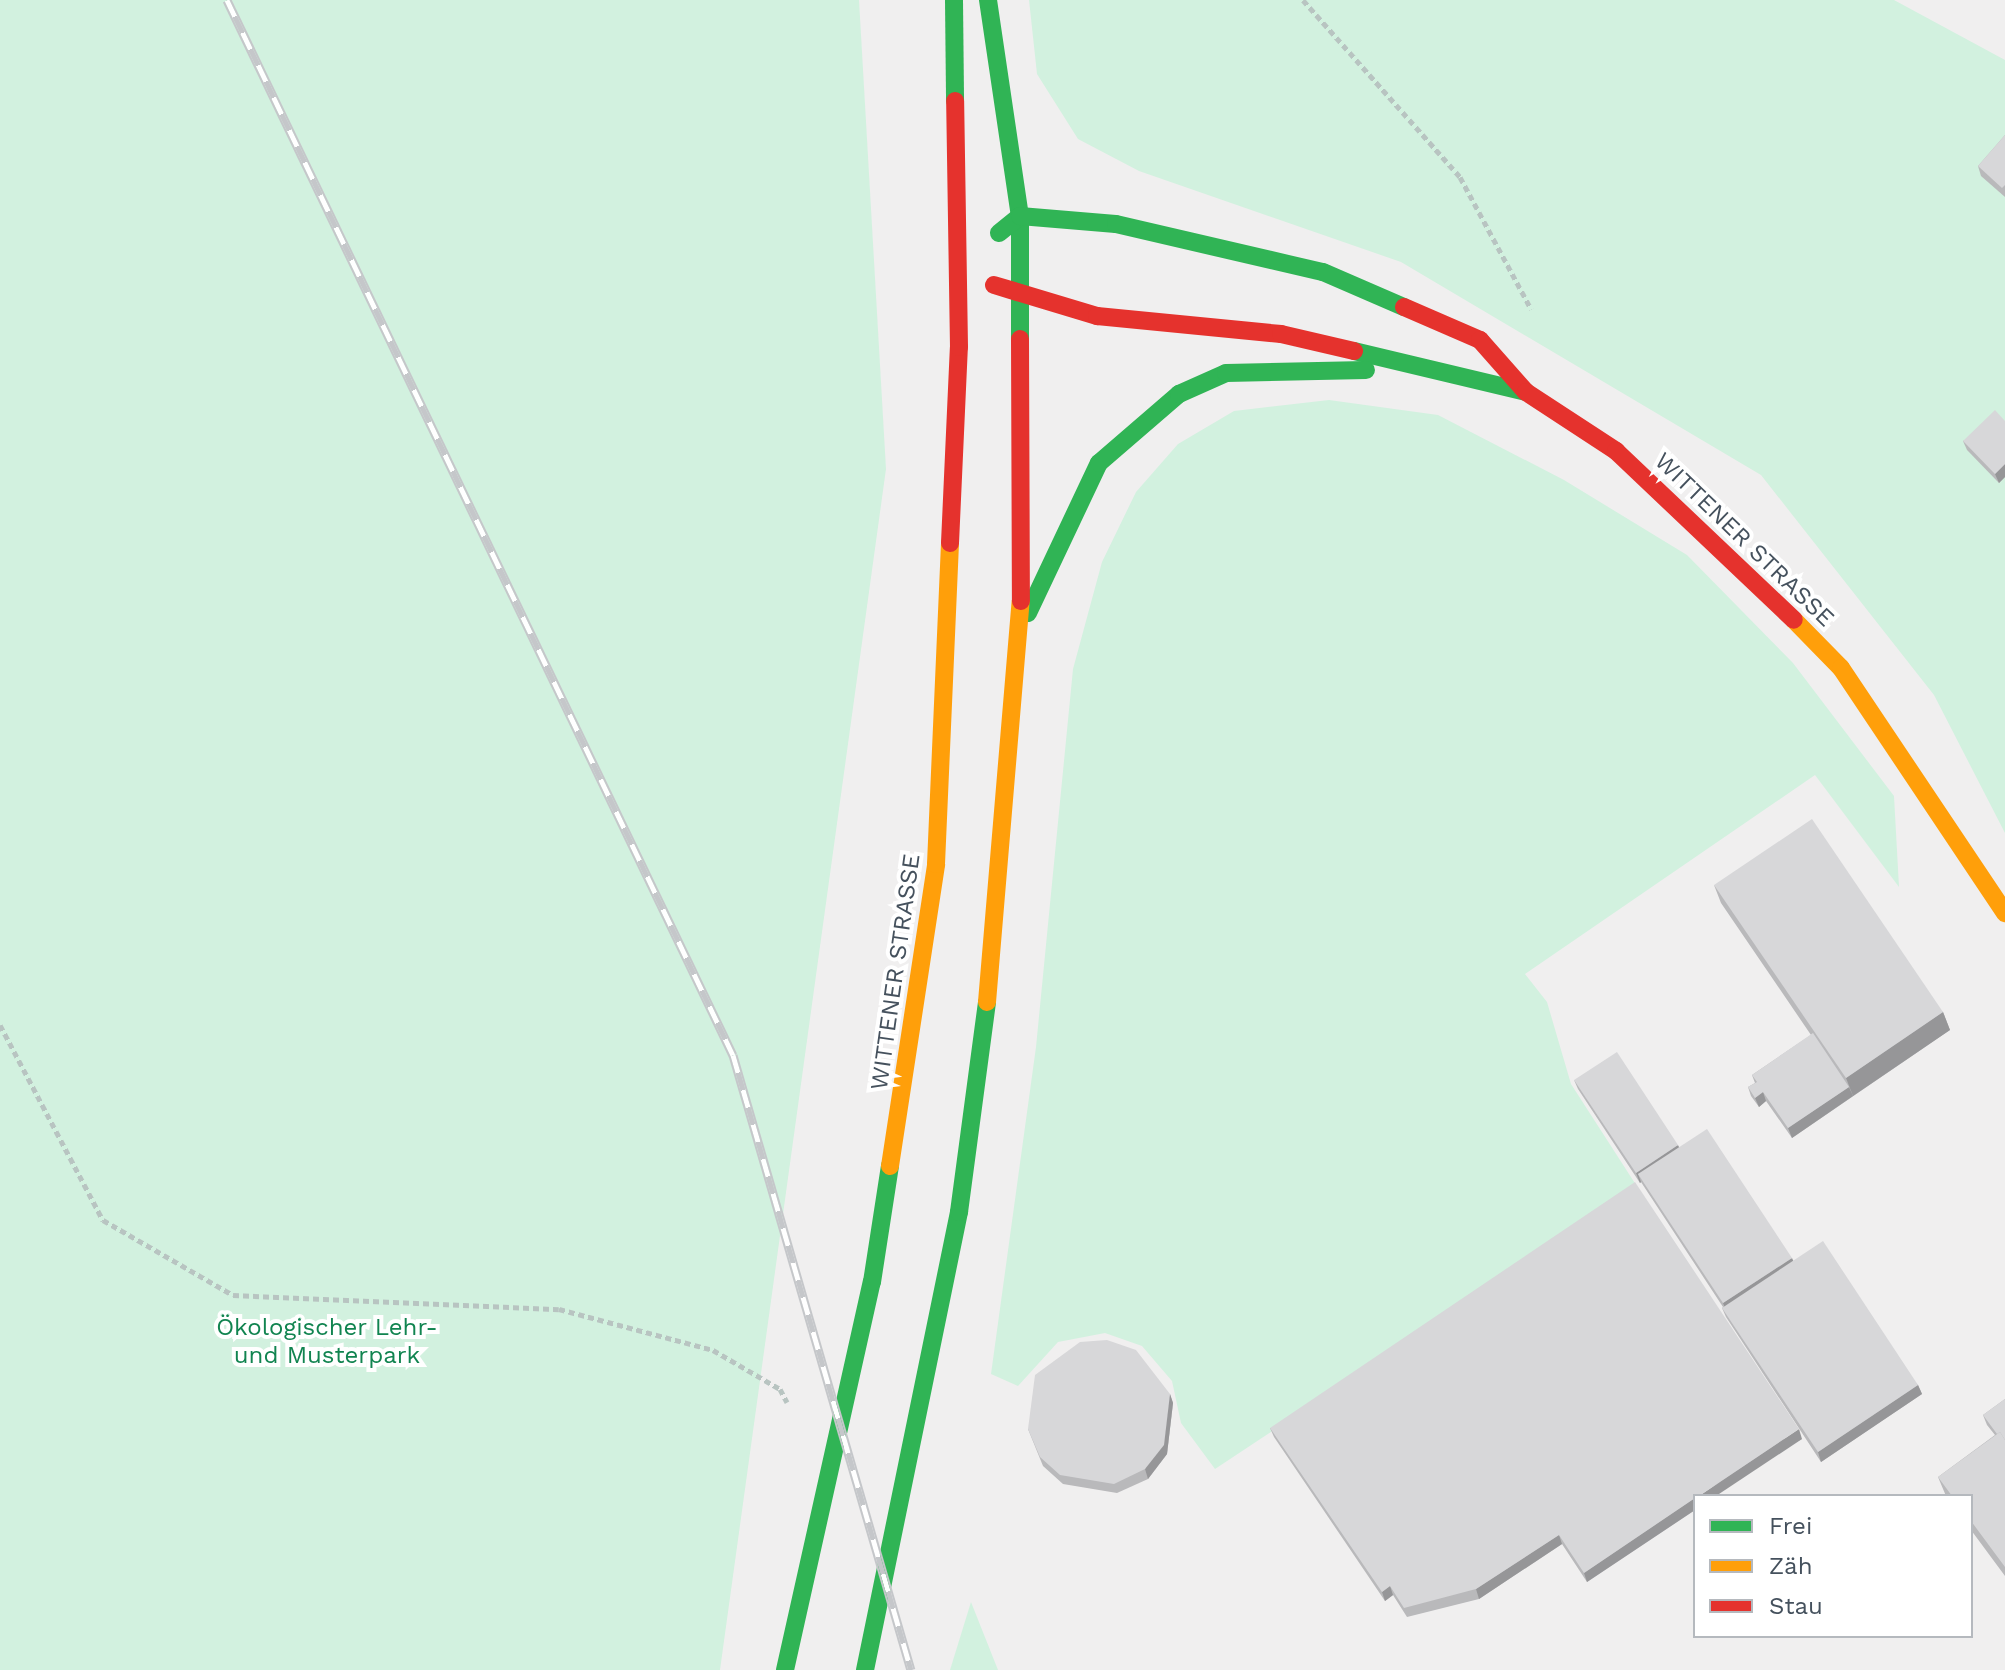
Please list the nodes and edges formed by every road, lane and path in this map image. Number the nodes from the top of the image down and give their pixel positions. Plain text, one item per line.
1 (954, 0) edge
2 (988, 0) edge
3 (1303, 0) edge
4 (1020, 216) junction
5 (958, 269) junction
6 (1019, 296) junction
7 (1536, 319) dead end
8 (1426, 369) junction
9 (1526, 392) junction
10 (1021, 625) junction
11 (2005, 913) edge
12 (0, 1025) edge
13 (793, 1414) dead end
14 (785, 1670) edge
15 (865, 1670) edge

1 - 5 main road, WITTENER STRASSE
2 - 4 main road
3 - 7 path
4 - 5 main road
4 - 6 main road
4 - 9 main road, WITTENER STRASSE
5 - 6 main road, WITTENER STRASSE
5 - 14 main road, WITTENER STRASSE
6 - 8 main road, WITTENER STRASSE
6 - 10 main road
8 - 9 main road, WITTENER STRASSE
8 - 10 main road
9 - 11 main road, WITTENER STRASSE
10 - 15 main road
12 - 13 path

